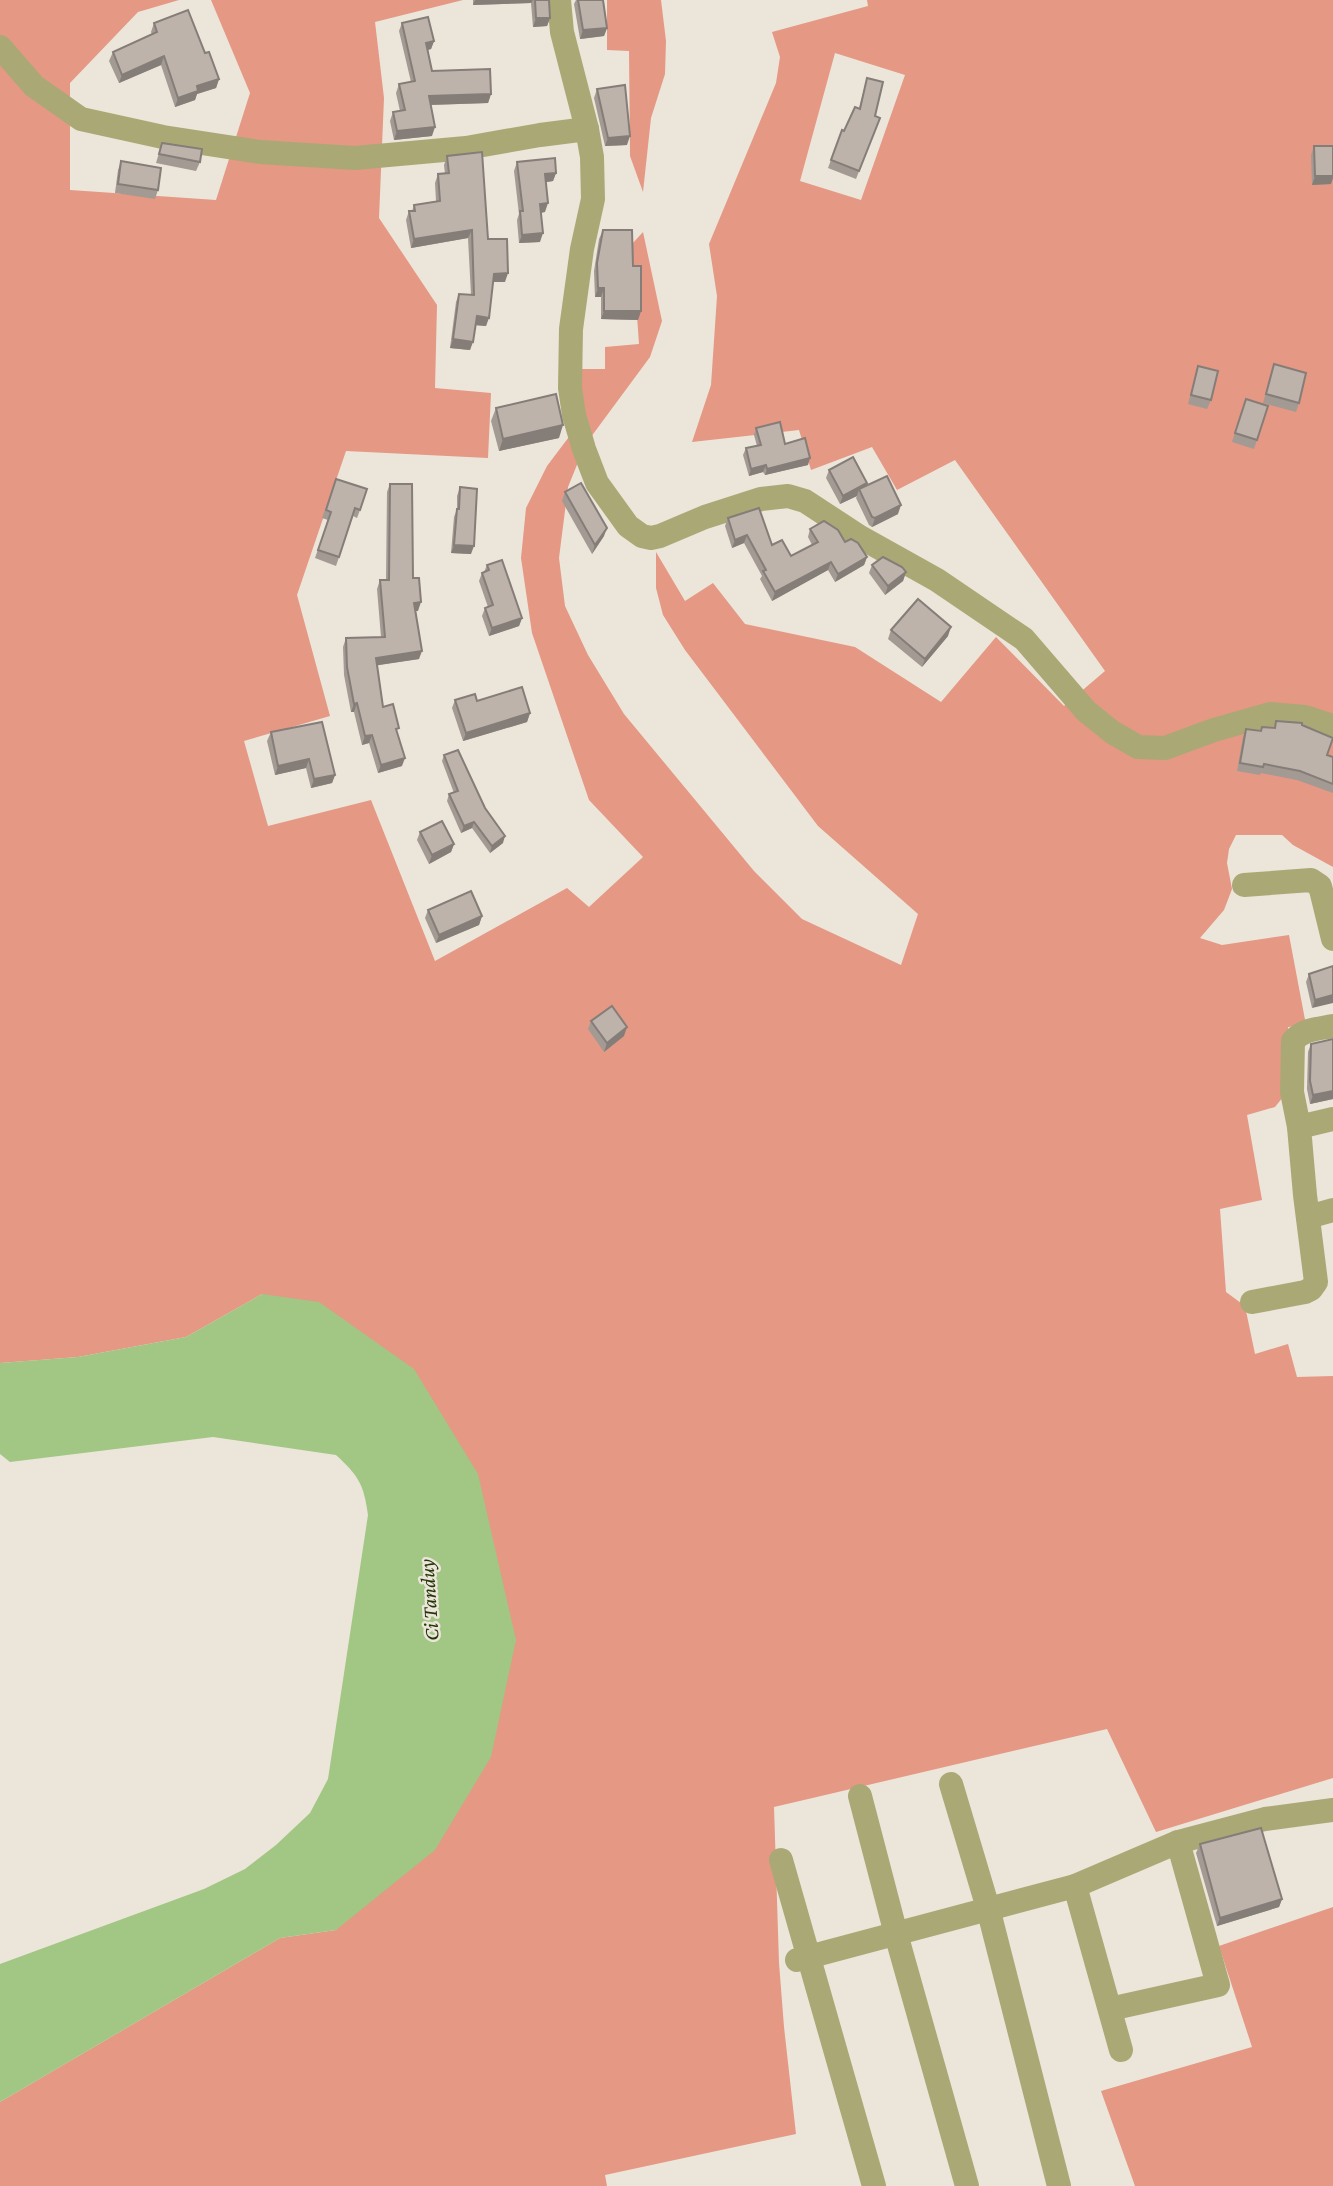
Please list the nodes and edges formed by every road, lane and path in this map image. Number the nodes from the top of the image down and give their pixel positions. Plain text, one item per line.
1 (559, 0) edge
2 (0, 47) edge
3 (587, 129) junction
4 (1333, 726) edge
5 (1244, 885) dead end
6 (1333, 939) edge
7 (1333, 1026) edge
8 (1333, 1119) edge
9 (1299, 1127) junction
10 (1333, 1210) edge
11 (1307, 1217) junction
12 (1252, 1301) dead end
13 (951, 1784) dead end
14 (860, 1796) dead end
15 (1333, 1810) edge
16 (1178, 1842) junction
17 (781, 1860) dead end
18 (1075, 1886) junction
19 (988, 1908) junction
20 (895, 1934) junction
21 (803, 1958) junction
22 (1110, 2009) junction
23 (1121, 2050) dead end
24 (874, 2186) edge
25 (967, 2186) edge
26 (1059, 2186) edge

1 - 3 street
2 - 3 street
3 - 4 street
5 - 6 street
7 - 9 street
8 - 9 street
9 - 11 street
10 - 11 street
11 - 12 street
13 - 19 street
14 - 20 street
15 - 16 street
16 - 18 street
16 - 22 street
17 - 21 street
18 - 19 street
18 - 22 street
19 - 20 street
19 - 26 street
20 - 21 street
20 - 25 street
21 - 24 street
22 - 23 street

